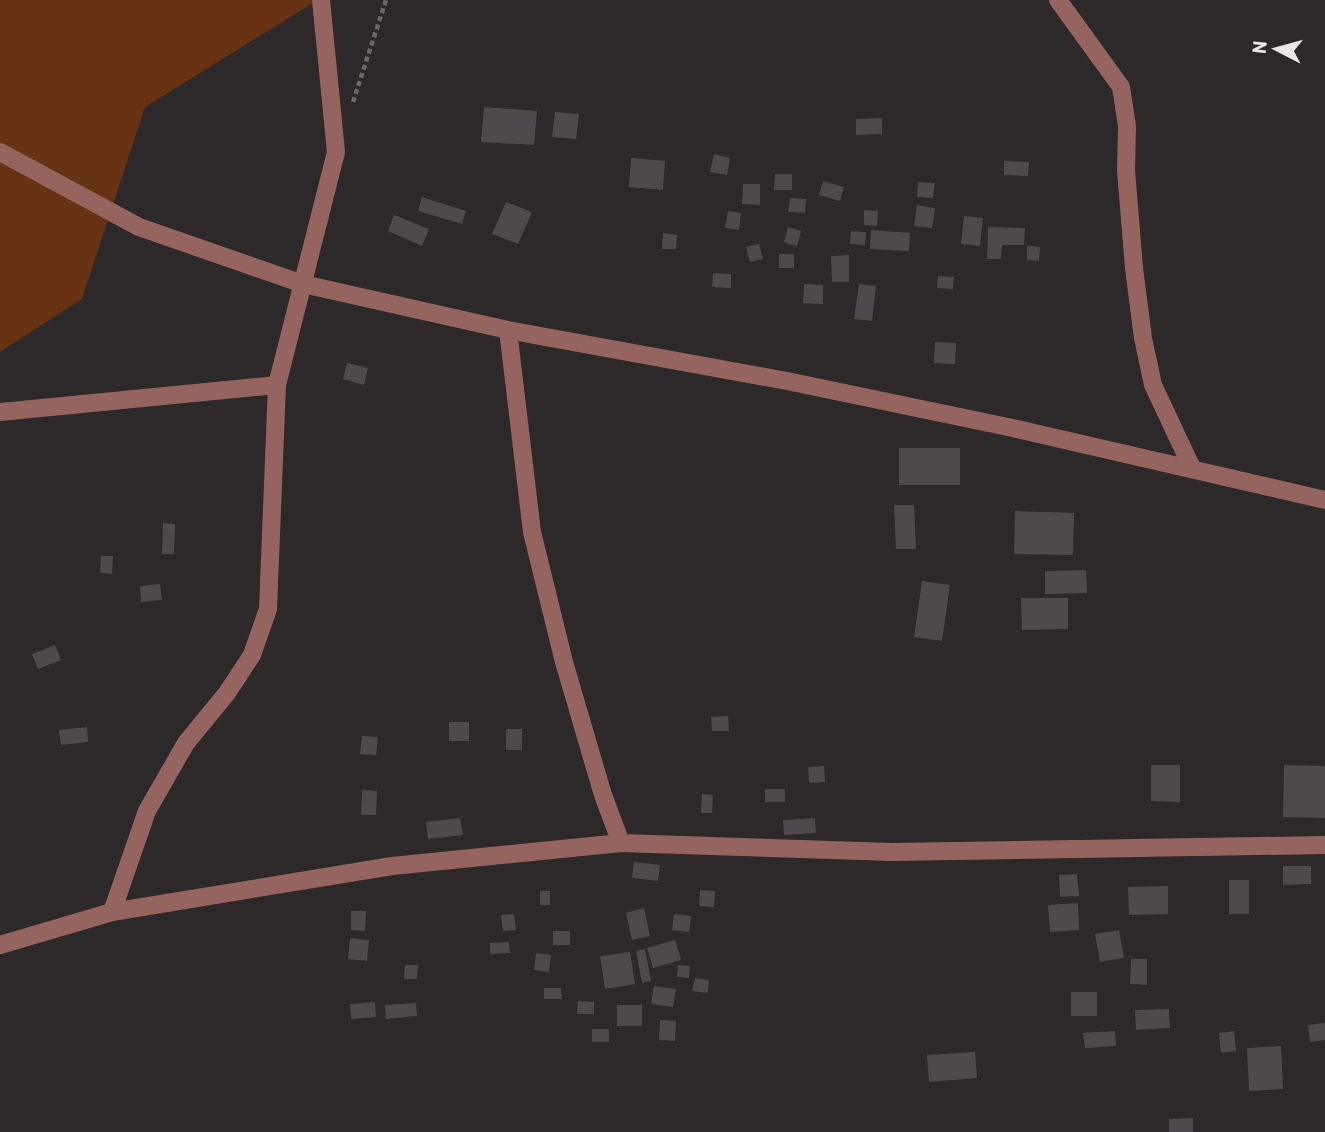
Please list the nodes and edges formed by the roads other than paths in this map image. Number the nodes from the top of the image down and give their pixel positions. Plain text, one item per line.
1 (321, 0) edge
2 (1058, 0) edge
3 (0, 152) edge
4 (303, 284) junction
5 (508, 330) junction
6 (277, 385) junction
7 (0, 412) edge
8 (1192, 468) junction
9 (1325, 500) edge
10 (621, 843) junction
11 (1325, 845) edge
12 (112, 912) junction
13 (0, 945) edge

1 - 4 street
2 - 8 street
3 - 4 street
4 - 5 street
4 - 6 street
5 - 8 street
5 - 10 street
6 - 7 street
6 - 12 street
8 - 9 street
10 - 11 street
10 - 12 street
12 - 13 street

